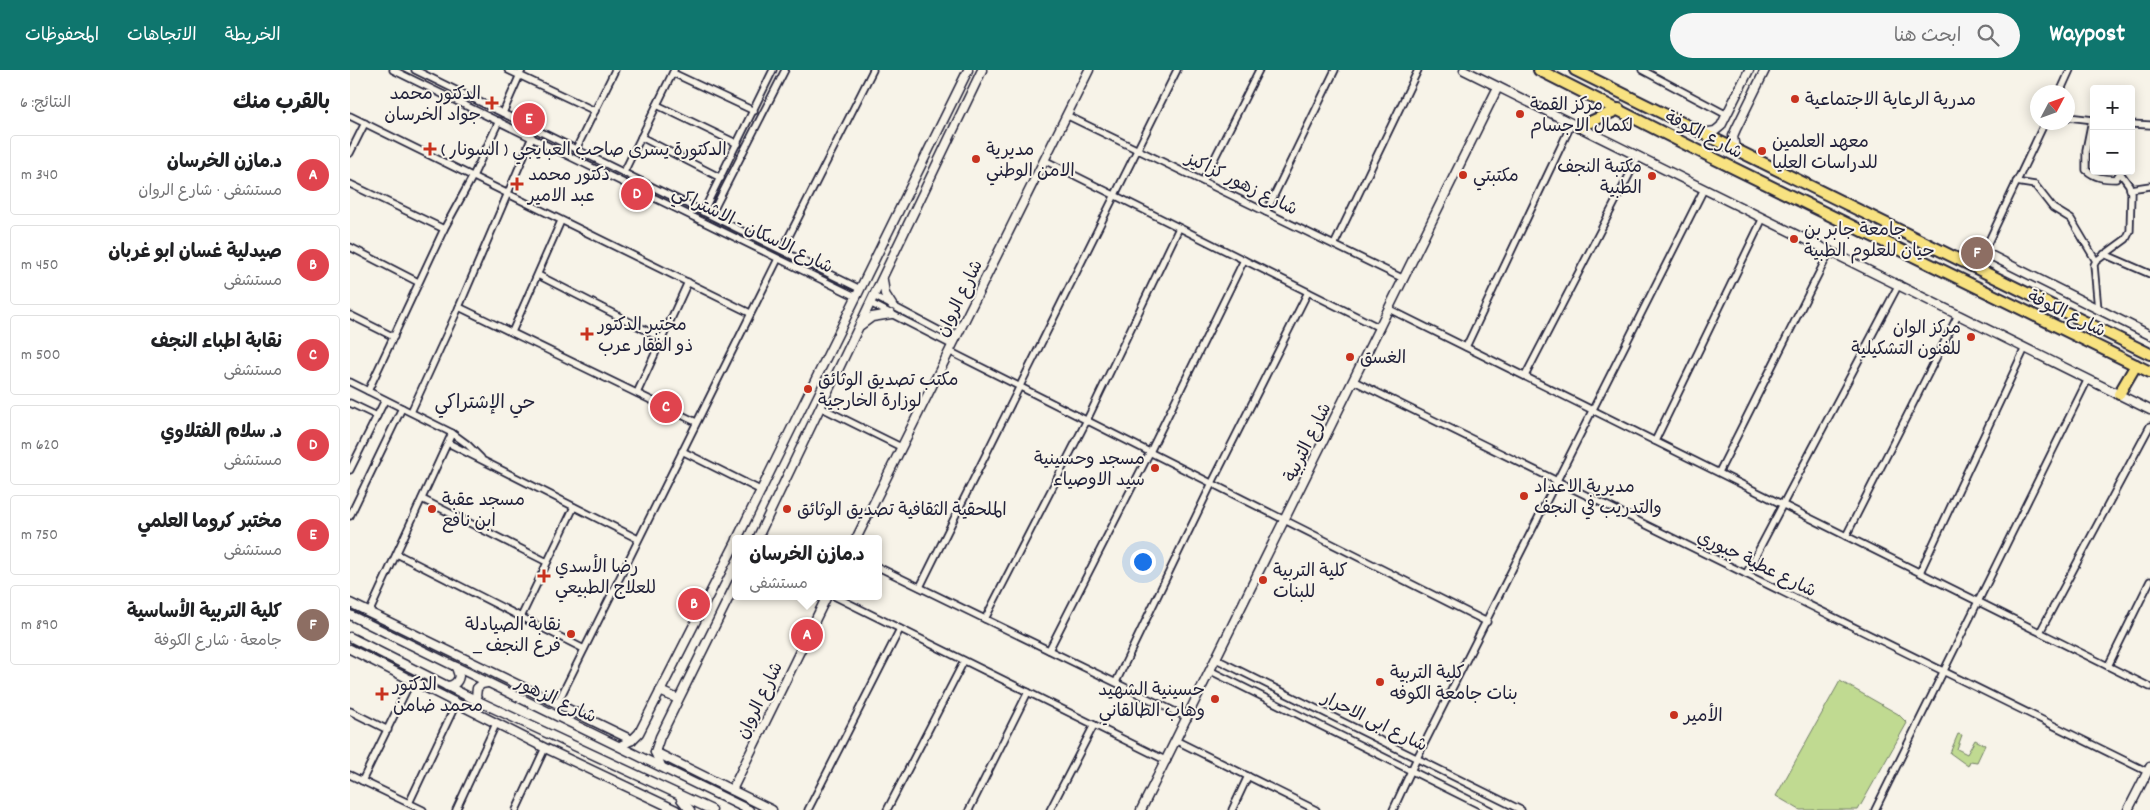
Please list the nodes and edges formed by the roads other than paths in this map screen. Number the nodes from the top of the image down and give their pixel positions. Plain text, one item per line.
1 (393, 70) edge
2 (508, 70) edge
3 (615, 70) edge
4 (764, 70) edge
5 (785, 70) edge
6 (873, 70) edge
7 (968, 70) edge
8 (982, 70) edge
9 (1089, 70) edge
10 (1177, 70) edge
11 (1259, 70) edge
12 (1335, 70) edge
13 (1418, 70) edge
14 (1464, 70) edge
15 (1539, 70) edge
16 (1575, 70) edge
17 (1642, 70) edge
18 (1750, 70) edge
19 (1765, 70) edge
20 (2070, 70) edge
21 (419, 71) edge
22 (674, 72) edge
23 (772, 72) edge
24 (520, 73) edge
25 (2063, 85) edge
26 (960, 86) junction
27 (1498, 87) junction
28 (971, 91) junction
29 (657, 105) junction
30 (1619, 109) junction
31 (595, 111) junction
32 (754, 111) junction
33 (503, 113) junction
34 (1066, 115) junction
35 (1727, 115) junction
36 (350, 116) edge
37 (2075, 118) edge
38 (2090, 120) edge
39 (499, 121) junction
40 (1740, 122) junction
41 (365, 123) junction
42 (2135, 124) edge
43 (1575, 125) junction
44 (2150, 125) edge
45 (2041, 130) edge
46 (1703, 133) junction
47 (2090, 133) edge
48 (532, 136) junction
49 (550, 136) junction
50 (641, 137) junction
51 (546, 144) junction
52 (738, 144) junction
53 (576, 149) junction
54 (1138, 149) junction
55 (1736, 150) junction
56 (350, 153) edge
57 (1638, 156) junction
58 (1044, 160) junction
59 (1735, 168) junction
60 (624, 172) junction
61 (2090, 174) edge
62 (2091, 175) edge
63 (2119, 175) edge
64 (2123, 175) edge
65 (473, 176) junction
66 (721, 178) junction
67 (1203, 181) junction
68 (2016, 182) junction
69 (350, 184) edge
70 (2150, 186) edge
71 (1704, 189) junction
72 (2130, 189) junction
73 (508, 192) junction
74 (1114, 195) junction
75 (704, 212) junction
76 (1266, 212) junction
77 (711, 215) junction
78 (1763, 218) junction
79 (562, 221) junction
80 (1179, 228) junction
81 (444, 229) junction
82 (742, 230) junction
83 (738, 239) junction
84 (1334, 245) junction
85 (350, 247) edge
86 (782, 250) junction
87 (1830, 251) junction
88 (1984, 252) junction
89 (2104, 254) junction
90 (778, 258) junction
91 (1244, 260) junction
92 (2096, 261) junction
93 (1976, 268) junction
94 (2150, 274) edge
95 (538, 275) junction
96 (883, 275) junction
97 (1404, 279) junction
98 (418, 282) junction
99 (688, 282) junction
100 (1899, 284) junction
101 (1308, 292) junction
102 (859, 293) junction
103 (872, 300) junction
104 (892, 305) junction
105 (459, 307) junction
106 (1389, 309) junction
107 (2098, 309) junction
108 (750, 313) junction
109 (891, 314) junction
110 (1958, 315) junction
111 (350, 316) edge
112 (858, 328) junction
113 (1380, 328) junction
114 (512, 332) junction
115 (2150, 334) edge
116 (394, 337) junction
117 (663, 339) junction
118 (952, 345) junction
119 (1466, 347) junction
120 (2026, 348) junction
121 (2150, 354) edge
122 (829, 355) junction
123 (842, 362) junction
124 (2136, 365) junction
125 (2150, 372) edge
126 (1525, 376) junction
127 (2088, 379) junction
128 (1354, 381) junction
129 (350, 382) edge
130 (1020, 387) junction
131 (368, 391) junction
132 (637, 393) junction
133 (2119, 394) junction
134 (385, 400) junction
135 (350, 403) edge
136 (820, 406) junction
137 (402, 408) junction
138 (1592, 409) junction
139 (2150, 410) edge
140 (411, 412) junction
141 (377, 416) junction
142 (1087, 420) junction
143 (696, 422) junction
144 (2150, 426) edge
145 (452, 433) junction
146 (1655, 441) junction
147 (448, 443) junction
148 (901, 447) junction
149 (682, 451) junction
150 (1150, 452) junction
151 (484, 462) junction
152 (350, 470) edge
153 (1719, 472) junction
154 (1556, 480) junction
155 (1212, 483) junction
156 (762, 491) junction
157 (422, 499) junction
158 (1782, 504) junction
159 (574, 508) junction
160 (350, 516) edge
161 (1286, 520) junction
162 (740, 535) edge
163 (759, 535) edge
164 (858, 535) edge
165 (1846, 536) junction
166 (638, 539) junction
167 (732, 550) edge
168 (397, 554) junction
169 (547, 562) junction
170 (882, 569) edge
171 (1920, 572) junction
172 (1746, 574) junction
173 (2150, 581) edge
174 (920, 587) junction
175 (732, 591) edge
176 (825, 600) edge
177 (842, 600) edge
178 (1978, 601) junction
179 (350, 603) edge
180 (369, 613) junction
181 (350, 615) edge
182 (521, 617) junction
183 (985, 619) junction
184 (1488, 622) junction
185 (900, 629) junction
186 (2040, 632) junction
187 (350, 637) edge
188 (367, 645) junction
189 (350, 649) edge
190 (584, 649) junction
191 (1049, 650) junction
192 (362, 655) junction
193 (1216, 660) junction
194 (964, 661) junction
195 (2108, 666) junction
196 (456, 668) junction
197 (1211, 671) junction
198 (1944, 671) junction
199 (411, 681) junction
200 (1116, 682) junction
201 (488, 683) junction
202 (447, 686) junction
203 (2150, 686) edge
204 (660, 691) junction
205 (1028, 692) junction
206 (678, 699) junction
207 (479, 702) junction
208 (456, 704) junction
209 (557, 704) junction
210 (350, 711) edge
211 (1188, 718) junction
212 (496, 724) junction
213 (528, 725) junction
214 (1094, 725) junction
215 (388, 730) junction
216 (522, 737) junction
217 (632, 740) junction
218 (1177, 741) junction
219 (572, 745) junction
220 (620, 746) junction
221 (545, 748) junction
222 (655, 752) junction
223 (565, 758) junction
224 (1417, 758) junction
225 (1167, 761) junction
226 (661, 766) junction
227 (2149, 769) edge
228 (1411, 771) junction
229 (350, 775) edge
230 (1248, 776) junction
231 (362, 781) junction
232 (732, 790) junction
233 (673, 793) junction
234 (408, 803) junction
235 (1312, 809) edge
236 (423, 810) edge
237 (456, 810) edge
238 (516, 810) edge
239 (676, 810) edge
240 (690, 810) edge
241 (712, 810) edge
242 (749, 810) edge
243 (772, 810) edge
244 (808, 810) edge
245 (887, 810) edge
246 (969, 810) edge
247 (1050, 810) edge
248 (1141, 810) edge
249 (1232, 810) edge
250 (1393, 810) edge
251 (1490, 810) edge
252 (1521, 810) edge
253 (1875, 810) edge
254 (2128, 810) edge

1 - 39 street, شارع الاسكان - الاشتراكي
2 - 24 street
3 - 31 street
4 - 23 street
5 - 77 street
6 - 86 street
7 - 26 main road
8 - 28 main road
9 - 34 main road, شارع الروان
10 - 54 street
11 - 67 street
12 - 76 street
13 - 84 street
14 - 27 main road
15 - 30 highway, شارع الكوفة
16 - 46 highway, شارع الكوفة
17 - 35 street
18 - 35 main road
19 - 40 main road
20 - 25 street
21 - 33 street, شارع الاسكان - الاشتراكي
22 - 29 street
22 - 32 street
23 - 32 street
24 - 31 street
24 - 33 street
26 - 28 main road
26 - 102 main road
27 - 43 main road
27 - 97 main road, شارع التربية
28 - 96 main road
29 - 50 street
29 - 52 street
30 - 43 highway
30 - 59 highway, شارع الكوفة
31 - 53 street
32 - 52 street
33 - 49 street, شارع الاسكان - الاشتراكي
34 - 54 street, شارع زهور كزاكيز
34 - 58 main road, شارع الروان
35 - 40 main road
35 - 46 main road
36 - 41 street
37 - 38 street
39 - 48 street, شارع الاسكان - الاشتراكي
39 - 65 street
40 - 55 main road
41 - 56 street
41 - 65 street
42 - 44 street
43 - 57 main road
43 - 119 street
45 - 68 street
46 - 55 highway, شارع الكوفة
47 - 61 street
48 - 51 street, شارع الاسكان - الاشتراكي
48 - 73 street
49 - 51 street
49 - 53 street, شارع الاسكان - الاشتراكي
50 - 60 street
50 - 66 street
51 - 83 street, شارع الاسكان - الاشتراكي
52 - 66 street
53 - 60 street, شارع الاسكان - الاشتراكي
54 - 67 street, شارع زهور كزاكيز
54 - 74 street
55 - 59 highway
55 - 93 highway, شارع الكوفة
57 - 71 main road
57 - 126 street
58 - 74 street
58 - 118 main road, شارع الروان
59 - 124 highway, شارع الكوفة
60 - 75 street, شارع الاسكان - الاشتراكي
62 - 63 street
64 - 72 street
65 - 73 street
65 - 81 street
66 - 75 street
67 - 76 street, شارع زهور كزاكيز
68 - 88 street
68 - 92 street
69 - 81 street
70 - 72 street
71 - 78 main road
71 - 138 street
72 - 89 street
73 - 79 street
73 - 105 street
74 - 80 street
74 - 130 street
75 - 77 street, شارع الاسكان - الاشتراكي
76 - 84 street, شارع زهور كزاكيز
77 - 82 street, شارع الاسكان - الاشتراكي
78 - 87 main road
78 - 146 street
79 - 95 street
79 - 99 street
80 - 91 street
80 - 142 street
81 - 98 street
82 - 83 street
82 - 86 street, شارع الاسكان - الاشتراكي
83 - 90 street, شارع الاسكان - الاشتراكي
84 - 97 street, شارع زهور كزاكيز
85 - 98 street
86 - 102 street, شارع الاسكان - الاشتراكي
87 - 100 main road
87 - 153 street
88 - 93 street
88 - 107 main road
89 - 92 street
89 - 94 street
90 - 102 street, شارع الاسكان - الاشتراكي
90 - 108 street
91 - 101 street
91 - 150 street
92 - 107 street
93 - 121 highway, شارع الكوفة
95 - 114 street
95 - 117 street
96 - 103 main road
96 - 104 main road
97 - 106 main road, شارع التربية
98 - 116 street
99 - 108 street
99 - 117 street
100 - 110 main road
100 - 158 street
101 - 113 street
101 - 155 street
102 - 122 main road
103 - 104 street
103 - 109 street
103 - 112 main road
104 - 118 street
105 - 114 street
105 - 140 street
106 - 113 main road, شارع التربية
106 - 119 street
107 - 115 main road
108 - 143 street
109 - 112 main road
109 - 118 street
110 - 120 main road
110 - 165 street
111 - 116 street
112 - 123 main road
113 - 128 main road, شارع التربية
114 - 132 street
116 - 131 street
117 - 132 street
118 - 130 street
118 - 148 main road, شارع الروان
119 - 126 street
120 - 127 main road
120 - 171 street
122 - 123 main road
122 - 156 main road
123 - 136 main road
124 - 125 highway, شارع الكوفة
124 - 133 highway
126 - 138 street
127 - 133 main road
127 - 178 street
128 - 154 street, شارع عطية جبوري
128 - 161 main road, شارع التربية
129 - 131 street
130 - 142 street
130 - 174 street
131 - 134 street
132 - 143 street
133 - 139 main road
134 - 137 street
134 - 141 street
135 - 141 street
136 - 148 street
136 - 163 main road
137 - 140 street
137 - 160 street
138 - 146 street
138 - 154 street
140 - 145 street
141 - 152 street
142 - 150 street
142 - 183 street
143 - 149 street
144 - 186 street
145 - 147 street
145 - 151 street
146 - 153 street
147 - 151 street
147 - 157 street
148 - 164 main road, شارع الروان
149 - 156 street
149 - 166 street
150 - 155 street
150 - 191 street
151 - 159 street
153 - 158 street
154 - 172 street, شارع عطية جبوري
154 - 184 street
155 - 161 street
155 - 200 street
156 - 162 main road
157 - 168 street
157 - 169 street
158 - 165 street
158 - 172 street
159 - 166 street
159 - 169 street
161 - 184 street
161 - 193 main road, شارع التربية
165 - 171 street
166 - 190 street
167 - 204 main road
168 - 180 street
168 - 182 street
169 - 182 street
170 - 174 street
171 - 178 street
172 - 198 street, شارع عطية جبوري
173 - 195 street
174 - 183 street
175 - 206 main road
176 - 232 main road, شارع الروان
177 - 185 street
178 - 186 street
178 - 198 street
179 - 180 main road
180 - 209 main road
181 - 196 main road, شارع الزهور
182 - 190 street
183 - 191 street
184 - 224 street
185 - 194 street
185 - 244 street
186 - 195 street
187 - 188 main road, شارع الزهور
188 - 192 main road
188 - 202 main road, شارع الزهور
189 - 192 main road
190 - 209 street
191 - 200 street
192 - 199 main road
193 - 197 main road, شارع التربية
193 - 224 street, شارع ابی الاحرار
194 - 205 street
194 - 245 street
195 - 203 street
196 - 201 main road, شارع الزهور
196 - 202 main road
197 - 211 main road, شارع التربية
197 - 228 street, شارع ابی الاحرار
198 - 227 street, شارع عطية جبوري
198 - 253 street
199 - 208 main road
199 - 215 street
200 - 211 street
201 - 207 main road
201 - 220 main road, شارع الزهور
202 - 207 main road, شارع الزهور
204 - 206 main road
204 - 217 main road
205 - 214 street
205 - 246 street
206 - 222 main road
207 - 213 main road, شارع الزهور
208 - 212 main road
208 - 234 street
209 - 217 main road
210 - 215 street
211 - 218 main road, شارع التربية
212 - 216 main road
212 - 237 street
213 - 216 main road
213 - 219 main road, شارع الزهور
214 - 225 street
214 - 247 street
215 - 231 street
216 - 221 main road
217 - 220 main road
218 - 225 main road, شارع التربية
218 - 230 street
219 - 223 main road
219 - 233 main road, شارع الزهور
220 - 226 main road, شارع الزهور
221 - 223 main road
221 - 238 street
222 - 226 main road
222 - 232 main road
223 - 239 main road
224 - 228 street
224 - 252 street, شارع ابی الاحرار
225 - 248 main road, شارع التربية
226 - 242 main road, شارع الزهور
227 - 254 main road
228 - 250 street
228 - 251 street, شارع ابی الاحرار
229 - 231 street
230 - 235 street
230 - 249 street
231 - 234 street
232 - 243 main road
233 - 240 main road
233 - 241 main road, شارع الزهور
234 - 236 street

